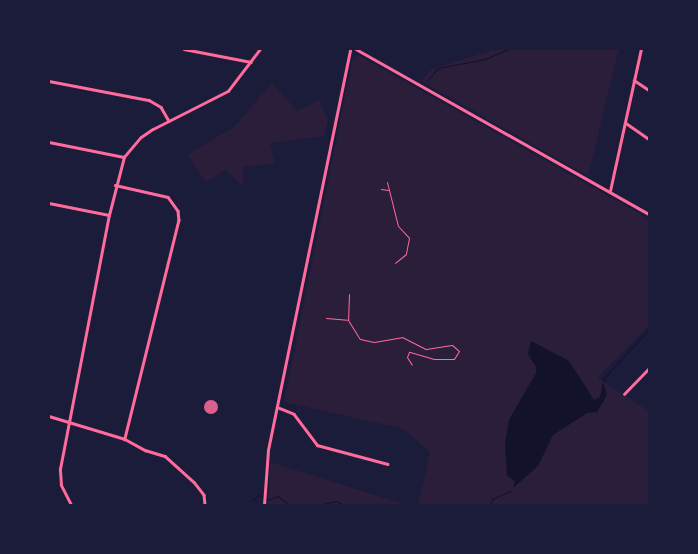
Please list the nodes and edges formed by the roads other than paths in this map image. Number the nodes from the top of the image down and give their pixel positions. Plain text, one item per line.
1 (184, 49) edge
2 (260, 49) edge
3 (350, 49) edge
4 (356, 49) edge
5 (641, 49) edge
6 (251, 62) junction
7 (634, 80) junction
8 (49, 81) edge
9 (649, 90) edge
10 (169, 121) junction
11 (626, 123) junction
12 (649, 140) edge
13 (49, 142) edge
14 (124, 157) junction
15 (115, 185) junction
16 (610, 191) junction
17 (49, 203) edge
18 (649, 214) edge
19 (109, 215) junction
20 (649, 368) edge
21 (646, 372) junction
22 (649, 375) edge
23 (624, 394) dead end
24 (277, 407) junction
25 (49, 416) edge
26 (69, 422) junction
27 (125, 439) junction
28 (388, 464) dead end
29 (71, 505) edge
30 (205, 505) edge
31 (264, 505) edge

1 - 6 street
2 - 6 street
3 - 24 street
4 - 16 street
5 - 7 street
6 - 10 street
7 - 9 street
7 - 11 street
8 - 10 street
10 - 14 street
11 - 12 street
11 - 16 street
13 - 14 street
14 - 15 street
15 - 19 street
15 - 27 street
16 - 18 street
17 - 19 street
19 - 26 street
20 - 21 street
21 - 22 street
21 - 23 street
24 - 28 street
24 - 31 street
25 - 26 street
26 - 27 street
26 - 29 street
27 - 30 street

